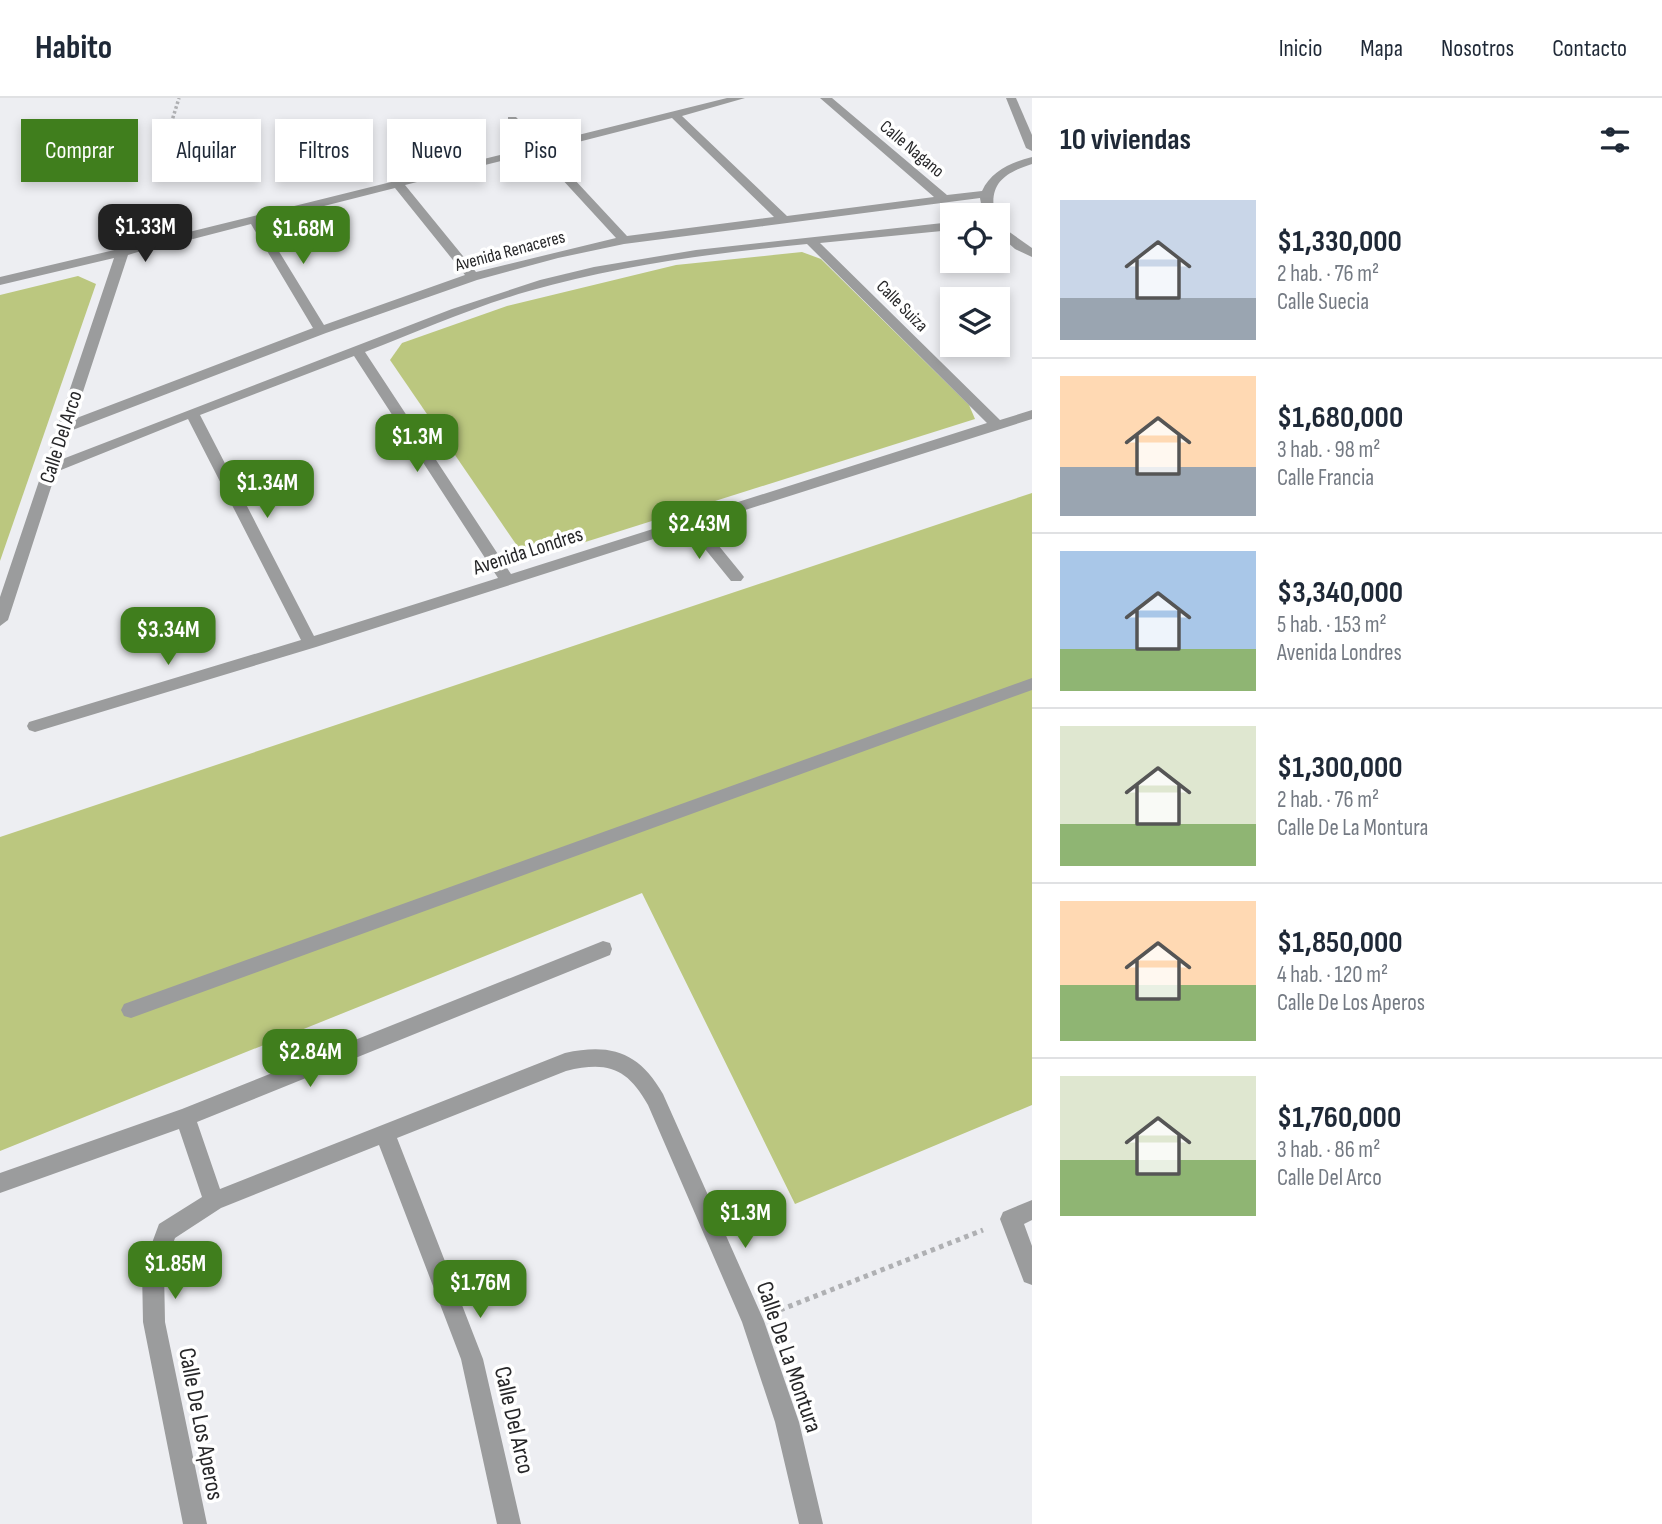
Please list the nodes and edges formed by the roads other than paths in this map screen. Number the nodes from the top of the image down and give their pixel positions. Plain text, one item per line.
1 (740, 98) edge
2 (825, 98) edge
3 (1011, 98) edge
4 (675, 115) junction
5 (581, 138) edge
6 (1032, 148) edge
7 (500, 158) edge
8 (1032, 160) edge
9 (571, 182) edge
10 (399, 185) junction
11 (986, 194) junction
12 (945, 200) junction
13 (985, 203) edge
14 (783, 219) junction
15 (254, 220) junction
16 (940, 227) edge
17 (192, 235) dead end
18 (1010, 238) edge
19 (624, 240) junction
20 (811, 241) junction
21 (161, 243) dead end
22 (121, 253) junction
23 (1032, 253) edge
24 (473, 277) junction
25 (0, 281) edge
26 (321, 330) junction
27 (357, 350) junction
28 (192, 413) junction
29 (1032, 414) edge
30 (997, 425) junction
31 (65, 428) junction
32 (50, 470) junction
33 (691, 522) junction
34 (736, 577) dead end
35 (507, 580) junction
36 (0, 620) edge
37 (310, 643) junction
38 (1032, 684) edge
39 (35, 726) dead end
40 (603, 949) dead end
41 (131, 1010) dead end
42 (588, 1056) joint
43 (185, 1116) junction
44 (385, 1134) junction
45 (0, 1183) edge
46 (214, 1201) junction
47 (1032, 1210) edge
48 (1032, 1274) edge
49 (195, 1524) edge
50 (509, 1524) edge
51 (811, 1524) edge

1 - 4 street
2 - 12 street, Calle Nagano
3 - 6 street
4 - 5 street
4 - 14 street
7 - 10 street
8 - 11 street
9 - 19 street
10 - 15 street
10 - 24 street
11 - 12 street, Avenida Renaceres
11 - 13 street
12 - 14 street, Avenida Renaceres
14 - 19 street, Avenida Renaceres
15 - 17 street
15 - 26 street
16 - 20 street, Avenida Renaceres
18 - 23 street
19 - 24 street, Avenida Renaceres
20 - 27 street, Avenida Renaceres
20 - 30 street, Calle Suiza
21 - 22 street
22 - 25 street
22 - 31 street, Calle Del Arco
24 - 26 street, Avenida Renaceres
26 - 31 street, Avenida Renaceres
27 - 28 street, Avenida Renaceres
27 - 35 street
28 - 32 street, Avenida Renaceres
28 - 37 street
29 - 30 street, Avenida Londres
30 - 33 street, Avenida Londres
31 - 32 street, Calle Del Arco
32 - 36 street, Calle Del Arco
33 - 34 street
33 - 35 street, Avenida Londres
35 - 37 street, Avenida Londres
37 - 39 street, Avenida Londres
38 - 41 street
40 - 43 street
42 - 44 street, Calle De Los Aperos
42 - 51 street, Calle De La Montura
43 - 45 street
43 - 46 street
44 - 46 street, Calle De Los Aperos
44 - 50 street, Calle Del Arco
46 - 49 street, Calle De Los Aperos
47 - 48 street

